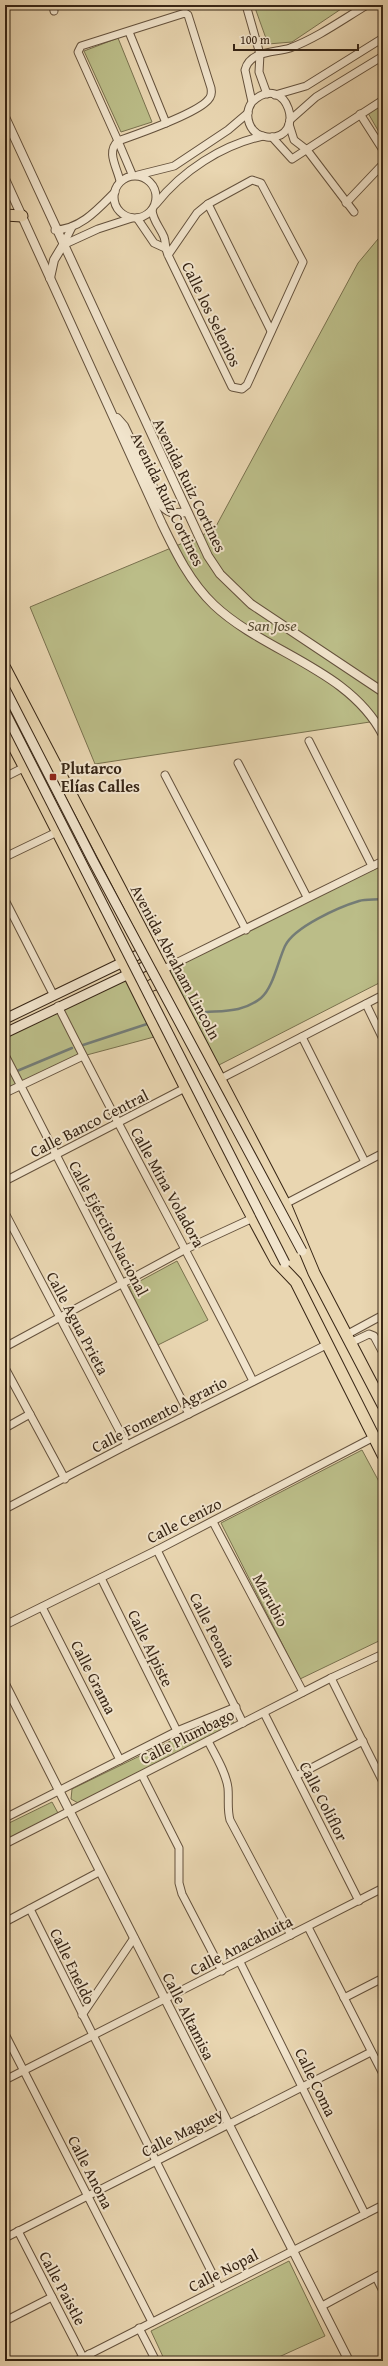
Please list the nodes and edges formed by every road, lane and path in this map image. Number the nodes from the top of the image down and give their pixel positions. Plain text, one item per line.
1 (246, 5) edge
2 (367, 5) edge
3 (129, 32) junction
4 (383, 38) edge
5 (260, 54) junction
6 (383, 56) edge
7 (271, 94) junction
8 (383, 100) edge
9 (252, 102) junction
10 (248, 113) junction
11 (360, 114) junction
12 (5, 117) edge
13 (290, 122) junction
14 (166, 123) junction
15 (263, 136) junction
16 (272, 137) junction
17 (118, 141) junction
18 (307, 150) junction
19 (383, 150) edge
20 (383, 164) edge
21 (135, 174) junction
22 (5, 179) edge
23 (120, 181) junction
24 (115, 192) junction
25 (346, 203) junction
26 (208, 204) junction
27 (154, 208) junction
28 (354, 212) dead end
29 (5, 215) edge
30 (22, 216) junction
31 (135, 218) junction
32 (72, 227) junction
33 (55, 230) junction
34 (63, 245) junction
35 (165, 248) junction
36 (168, 255) junction
37 (50, 278) junction
38 (271, 331) junction
39 (111, 411) junction
40 (186, 512) junction
41 (5, 668) edge
42 (5, 689) edge
43 (383, 692) edge
44 (5, 712) edge
45 (5, 730) edge
46 (383, 735) edge
47 (309, 741) dead end
48 (238, 763) dead end
49 (25, 768) junction
50 (165, 775) dead end
51 (5, 777) edge
52 (57, 832) junction
53 (5, 857) edge
54 (383, 861) edge
55 (372, 866) junction
56 (307, 897) junction
57 (5, 900) edge
58 (246, 930) junction
59 (151, 948) junction
60 (157, 960) junction
61 (123, 962) junction
62 (162, 970) junction
63 (129, 974) junction
64 (171, 985) junction
65 (52, 994) junction
66 (383, 995) edge
67 (142, 999) junction
68 (366, 1004) junction
69 (58, 1006) junction
70 (5, 1019) edge
71 (5, 1033) edge
72 (302, 1037) junction
73 (383, 1039) edge
74 (5, 1055) edge
75 (83, 1056) junction
76 (220, 1079) junction
77 (19, 1086) junction
78 (185, 1088) junction
79 (5, 1093) edge
80 (118, 1125) junction
81 (383, 1153) edge
82 (55, 1156) junction
83 (365, 1162) junction
84 (5, 1181) edge
85 (285, 1204) junction
86 (5, 1214) edge
87 (253, 1218) junction
88 (186, 1249) junction
89 (314, 1273) junction
90 (296, 1282) junction
91 (122, 1283) junction
92 (383, 1315) edge
93 (58, 1318) junction
94 (348, 1339) junction
95 (326, 1345) junction
96 (5, 1347) edge
97 (383, 1353) edge
98 (5, 1368) edge
99 (253, 1381) junction
100 (379, 1388) edge
101 (383, 1405) edge
102 (30, 1414) junction
103 (189, 1414) junction
104 (5, 1428) edge
105 (374, 1437) junction
106 (127, 1445) junction
107 (383, 1455) edge
108 (65, 1479) junction
109 (5, 1510) edge
110 (213, 1522) junction
111 (157, 1550) junction
112 (101, 1578) junction
113 (42, 1606) junction
114 (5, 1625) edge
115 (383, 1654) edge
116 (331, 1678) junction
117 (5, 1684) edge
118 (303, 1692) junction
119 (236, 1707) junction
120 (264, 1713) junction
121 (244, 1723) junction
122 (177, 1731) junction
123 (208, 1741) junction
124 (363, 1741) junction
125 (120, 1760) junction
126 (142, 1775) junction
127 (296, 1776) junction
128 (383, 1782) edge
129 (60, 1792) junction
130 (70, 1812) junction
131 (5, 1818) edge
132 (5, 1844) edge
133 (99, 1872) junction
134 (383, 1888) edge
135 (359, 1901) junction
136 (30, 1909) junction
137 (5, 1922) edge
138 (308, 1927) junction
139 (291, 1935) junction
140 (134, 1938) junction
141 (240, 1962) junction
142 (222, 1971) junction
143 (383, 1978) edge
144 (344, 1998) junction
145 (165, 1999) junction
146 (82, 2016) junction
147 (5, 2034) edge
148 (93, 2035) junction
149 (372, 2052) junction
150 (382, 2069) edge
151 (24, 2071) junction
152 (5, 2080) edge
153 (303, 2086) junction
154 (228, 2124) junction
155 (155, 2161) junction
156 (87, 2195) junction
157 (383, 2205) edge
158 (365, 2214) junction
159 (18, 2231) junction
160 (5, 2238) edge
161 (294, 2250) junction
162 (380, 2275) edge
163 (219, 2287) junction
164 (383, 2291) edge
165 (52, 2297) junction
166 (322, 2306) junction
167 (5, 2320) edge
168 (152, 2322) junction
169 (139, 2328) junction
170 (86, 2355) junction
171 (76, 2361) edge
172 (93, 2361) edge
173 (156, 2361) edge
174 (349, 2361) edge

1 - 5 street
2 - 5 street
3 - 14 street
3 - 14 street
3 - 17 street
4 - 7 street
5 - 7 street
5 - 9 street
6 - 13 street
7 - 9 street
7 - 13 street
8 - 11 street
9 - 10 street
10 - 15 street
10 - 21 street
11 - 18 street
11 - 19 street
12 - 33 street
13 - 16 street
13 - 18 street
14 - 17 street
15 - 16 street
15 - 27 street
16 - 18 street
17 - 21 street
17 - 23 street
18 - 25 street
20 - 25 street
21 - 23 street
21 - 27 street
22 - 30 street, Avenida Ruíz Cortines
23 - 24 street
24 - 31 street
24 - 32 street
25 - 28 street
26 - 36 street
26 - 38 street
26 - 38 street
27 - 31 street
27 - 35 street, Calle los Selenios
29 - 30 main road
30 - 37 street, Avenida Ruíz Cortines
31 - 34 street
31 - 35 street, Calle los Selenios
32 - 33 street
32 - 34 street
33 - 34 street
34 - 37 street
34 - 40 street, Avenida Ruiz Cortines
35 - 36 street, Calle los Selenios
36 - 38 street, Calle los Selenios
37 - 39 street, Avenida Ruíz Cortines
39 - 40 street
39 - 46 street, Avenida Ruíz Cortines
40 - 43 street, Avenida Ruiz Cortines
41 - 59 main road, Avenida Abraham Lincoln
42 - 89 main road, Avenida Abraham Lincoln, bridge
44 - 90 main road, bridge
45 - 49 main road
47 - 55 street
48 - 56 street
49 - 51 street
49 - 52 main road
50 - 58 street
52 - 53 street
52 - 61 main road
54 - 55 street
55 - 56 street
56 - 58 street
57 - 65 street
58 - 62 street
59 - 60 main road, Avenida Abraham Lincoln
59 - 61 main road
60 - 62 main road, Avenida Abraham Lincoln
60 - 63 main road
61 - 63 main road
61 - 65 main road
62 - 64 main road, Avenida Abraham Lincoln
63 - 67 main road
63 - 69 main road
64 - 67 main road
64 - 76 main road, Avenida Abraham Lincoln
65 - 70 main road
66 - 68 street
67 - 78 main road
68 - 72 street
68 - 73 street
69 - 71 main road
69 - 75 street, Calle Mina Voladora
72 - 76 street
72 - 83 street
74 - 77 street, Calle Ejército Nacional
75 - 77 street
75 - 80 street, Calle Mina Voladora
76 - 85 main road, Avenida Abraham Lincoln
77 - 79 street
77 - 82 street, Calle Ejército Nacional
78 - 80 street, Calle Banco Central
78 - 87 main road
80 - 82 street, Calle Banco Central
80 - 88 street, Calle Mina Voladora
81 - 83 street
82 - 84 street, Calle Banco Central
82 - 91 street, Calle Ejército Nacional
83 - 85 street
85 - 89 main road, Avenida Abraham Lincoln
86 - 93 street, Calle Agua Prieta
87 - 88 street
87 - 90 main road
88 - 91 street
88 - 99 street, Calle Mina Voladora
89 - 94 main road, Avenida Abraham Lincoln
90 - 95 main road
91 - 93 street
91 - 103 street, Calle Ejército Nacional
92 - 94 street
93 - 96 street
93 - 106 street, Calle Agua Prieta
94 - 97 street
94 - 100 main road, Avenida Abraham Lincoln
95 - 99 street, Calle Fomento Agrario
95 - 105 main road
98 - 102 street
99 - 103 street, Calle Fomento Agrario
100 - 101 main road, Avenida Abraham Lincoln
102 - 104 street
102 - 108 street
103 - 106 street, Calle Fomento Agrario
105 - 107 main road
105 - 110 street, Calle Cenizo
106 - 108 street, Calle Fomento Agrario
108 - 109 street, Calle Fomento Agrario
110 - 111 street, Calle Cenizo
110 - 118 street, Marubio
111 - 112 street, Calle Cenizo
111 - 119 street, Calle Peonia
112 - 113 street, Calle Cenizo
112 - 122 street, Calle Alpiste
113 - 114 street, Calle Cenizo
113 - 125 street, Calle Grama
115 - 116 street, Calle Plumbago
116 - 118 street, Calle Plumbago
116 - 124 street
117 - 129 street, Calle Altamisa
118 - 120 street, Calle Plumbago
119 - 121 street, Calle Peonia
119 - 122 street, Calle Plumbago
120 - 121 street, Calle Plumbago
120 - 127 street, Calle Coliflor
121 - 123 street, Calle Plumbago
122 - 125 street, Calle Plumbago
123 - 126 street, Calle Plumbago
123 - 139 street
124 - 127 street
124 - 128 street
125 - 129 street, Calle Plumbago
126 - 130 street, Calle Plumbago
126 - 142 street
127 - 135 street, Calle Coliflor
129 - 130 street, Calle Altamisa
129 - 131 street, Calle Plumbago
130 - 132 street, Calle Plumbago
130 - 133 street, Calle Altamisa
133 - 136 street
133 - 140 street, Calle Altamisa
134 - 135 street, Calle Anacahuita
135 - 138 street, Calle Anacahuita
136 - 137 street
136 - 146 street, Calle Eneldo
138 - 139 street, Calle Anacahuita
138 - 144 street
139 - 141 street, Calle Anacahuita
140 - 145 street, Calle Altamisa
140 - 146 street
141 - 142 street, Calle Anacahuita
141 - 153 street, Calle Coma
142 - 145 street, Calle Anacahuita
143 - 144 street
144 - 149 street
145 - 148 street, Calle Anacahuita
145 - 154 street, Calle Altamisa
146 - 148 street, Calle Eneldo
147 - 151 street, Calle Anona
148 - 151 street, Calle Anacahuita
148 - 155 street, Calle Eneldo
149 - 150 street
149 - 153 street, Calle Maguey
151 - 152 street, Calle Anacahuita
151 - 156 street, Calle Anona
153 - 154 street, Calle Maguey
153 - 158 street, Calle Coma
154 - 155 street, Calle Maguey
154 - 161 street, Calle Altamisa
155 - 156 street, Calle Maguey
155 - 163 street, Calle Eneldo
156 - 159 street, Calle Maguey
156 - 168 street, Calle Anona
157 - 158 street, Calle Nopal
158 - 161 street, Calle Nopal
159 - 160 street, Calle Maguey
159 - 165 street, Calle Paistle
161 - 163 street, Calle Nopal
161 - 166 street, Calle Altamisa
162 - 164 street
162 - 166 street
163 - 168 street, Calle Nopal
165 - 167 street
165 - 170 street, Calle Paistle
166 - 174 street, Calle Altamisa
168 - 169 street, Calle Nopal
169 - 170 street, Calle Nopal
169 - 173 street
170 - 171 street, Calle Nopal
170 - 172 street, Calle Paistle

